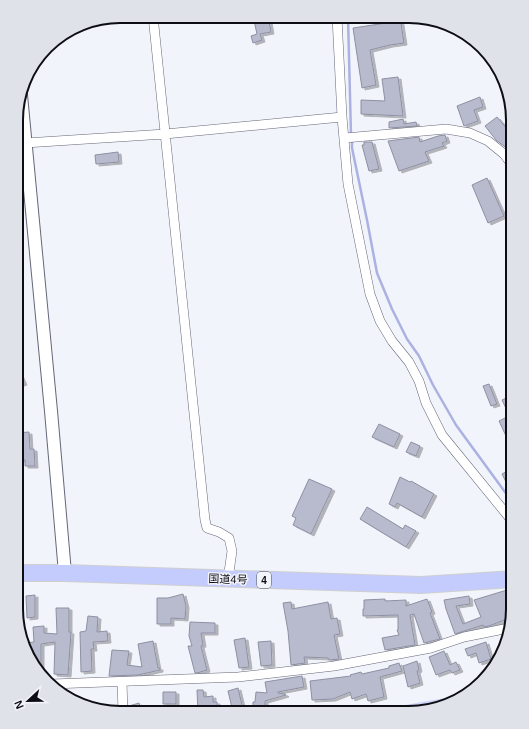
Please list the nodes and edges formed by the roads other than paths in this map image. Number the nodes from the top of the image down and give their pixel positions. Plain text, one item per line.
1 (154, 23) edge
2 (337, 23) edge
3 (342, 117) junction
4 (23, 124) edge
5 (165, 134) junction
6 (350, 138) junction
7 (25, 143) junction
8 (506, 157) edge
9 (506, 513) edge
10 (23, 573) edge
11 (65, 573) junction
12 (228, 579) junction
13 (506, 579) edge
14 (504, 629) edge
15 (122, 682) junction
16 (58, 684) edge
17 (123, 706) edge

1 - 5 street
2 - 3 street
3 - 5 street
3 - 6 street
4 - 7 street
5 - 7 street
5 - 12 street
6 - 8 street
6 - 9 street
7 - 11 street
10 - 11 highway, 国道4号 / 4
11 - 12 highway, 国道4号 / 4
12 - 13 highway, 国道4号 / 4
14 - 15 street
15 - 16 street
15 - 17 street

